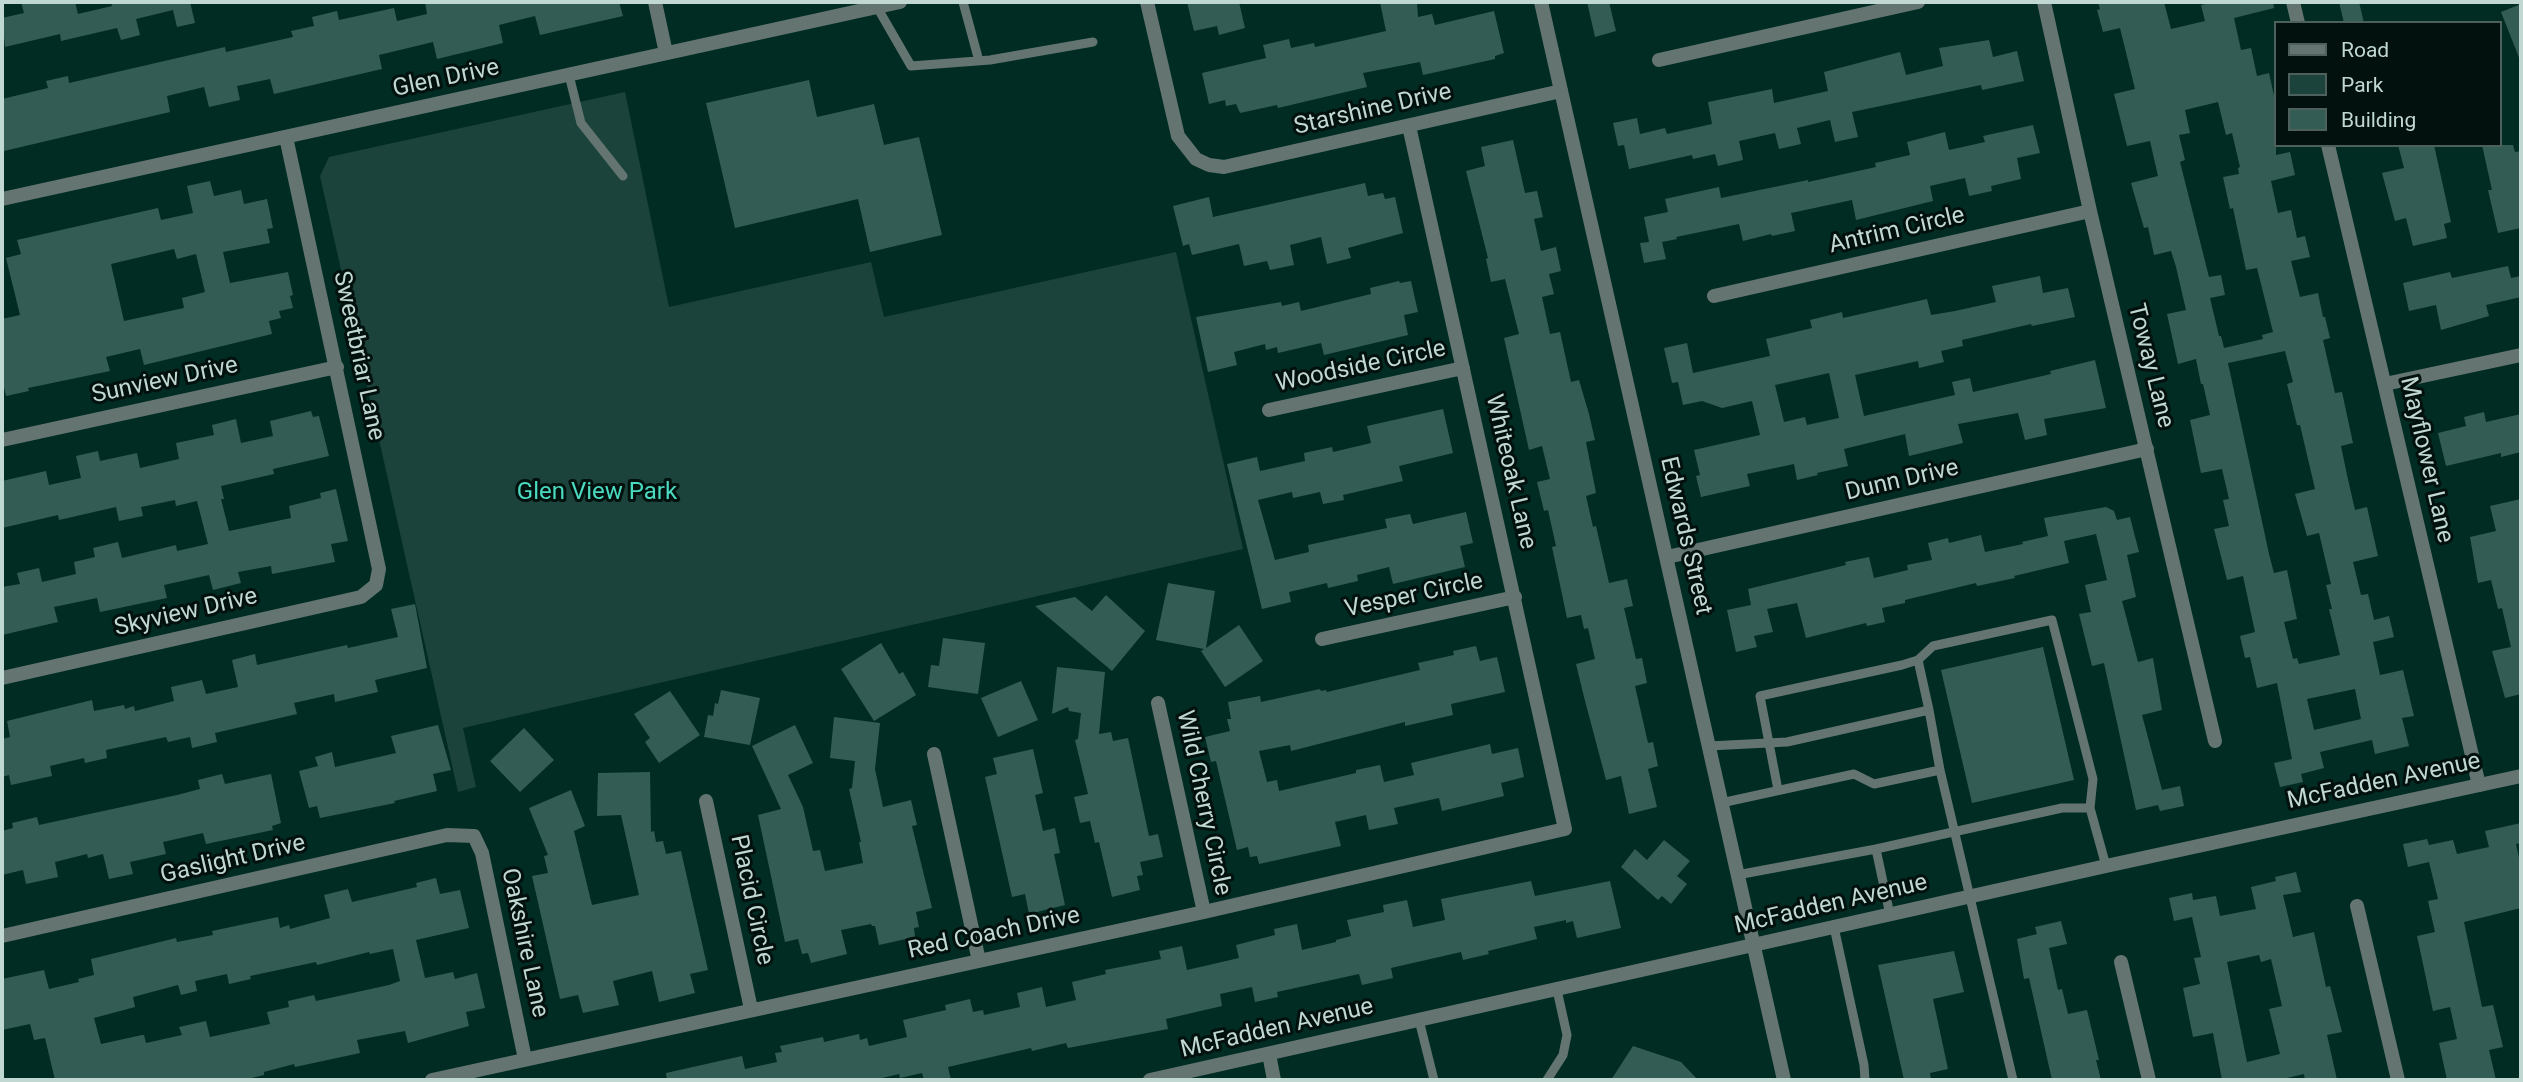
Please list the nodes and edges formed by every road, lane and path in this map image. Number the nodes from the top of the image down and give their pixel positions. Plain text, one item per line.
1 (654, 2) edge
2 (900, 2) edge
3 (963, 2) edge
4 (1147, 2) edge
5 (1541, 2) edge
6 (1918, 2) edge
7 (2044, 2) edge
8 (2293, 2) edge
9 (877, 6) junction
10 (2298, 21) edge
11 (1093, 42) dead end
12 (666, 54) junction
13 (1659, 60) dead end
14 (979, 61) junction
15 (569, 75) junction
16 (1561, 92) junction
17 (1409, 126) junction
18 (286, 137) junction
19 (2328, 147) edge
20 (623, 176) dead end
21 (2, 199) edge
22 (2090, 212) junction
23 (1714, 296) dead end
24 (2521, 355) edge
25 (337, 367) junction
26 (1463, 368) junction
27 (2385, 384) junction
28 (1269, 410) dead end
29 (2, 440) edge
30 (2147, 449) junction
31 (1667, 557) junction
32 (376, 585) joint
33 (1515, 597) junction
34 (1322, 639) dead end
35 (1918, 660) junction
36 (2, 678) edge
37 (1158, 703) dead end
38 (1929, 710) junction
39 (2215, 741) dead end
40 (1770, 743) junction
41 (1709, 746) junction
42 (934, 754) dead end
43 (1940, 770) junction
44 (2521, 776) edge
45 (2479, 785) junction
46 (1778, 790) junction
47 (706, 801) dead end
48 (1721, 803) junction
49 (2090, 808) junction
50 (1565, 829) joint
51 (1956, 832) junction
52 (474, 836) joint
53 (1876, 849) junction
54 (2106, 866) junction
55 (1737, 875) junction
56 (1971, 896) junction
57 (2357, 906) dead end
58 (1204, 912) junction
59 (1890, 915) junction
60 (1834, 928) junction
61 (2, 936) edge
62 (1753, 946) junction
63 (979, 961) junction
64 (2121, 962) dead end
65 (1557, 990) junction
66 (751, 1009) junction
67 (1419, 1020) junction
68 (1269, 1054) junction
69 (525, 1059) junction
70 (432, 1080) edge
71 (1150, 1080) edge
72 (1274, 1080) edge
73 (1434, 1080) edge
74 (1547, 1080) edge
75 (1784, 1080) edge
76 (1865, 1080) edge
77 (2013, 1080) edge
78 (2149, 1080) edge
79 (2398, 1080) edge

1 - 12 street
2 - 9 street, Glen Drive
3 - 14 lane
4 - 17 street, Starshine Drive
5 - 16 street, Edwards Street
6 - 13 street
7 - 22 street, Toway Lane
8 - 10 street
9 - 12 street, Glen Drive
9 - 14 lane
11 - 14 lane
12 - 15 street, Glen Drive
15 - 18 street, Glen Drive
15 - 20 lane
16 - 17 street, Starshine Drive
16 - 31 street, Edwards Street
17 - 26 street, Whiteoak Lane
18 - 21 street, Glen Drive
18 - 25 street, Sweetbriar Lane
19 - 27 street, Mayflower Lane
22 - 23 street, Antrim Circle
22 - 30 street, Toway Lane
24 - 27 street
25 - 29 street, Sunview Drive
25 - 32 street, Sweetbriar Lane
26 - 28 street, Woodside Circle
26 - 33 street, Whiteoak Lane
27 - 45 street, Mayflower Lane
30 - 31 street, Dunn Drive
30 - 39 street, Toway Lane
31 - 41 street, Edwards Street
32 - 36 street, Skyview Drive
33 - 34 street, Vesper Circle
33 - 50 street, Whiteoak Lane
35 - 38 lane
35 - 40 lane
35 - 49 lane
37 - 58 street, Wild Cherry Circle
38 - 40 lane
38 - 43 lane
40 - 41 lane
40 - 46 lane
41 - 48 street, Edwards Street
42 - 63 street
43 - 46 lane
43 - 51 lane
44 - 45 street, McFadden Avenue
45 - 54 street, McFadden Avenue
46 - 48 lane
47 - 66 street, Placid Circle
48 - 55 street, Edwards Street
49 - 51 lane
49 - 54 lane
50 - 58 street, Red Coach Drive
51 - 53 lane
51 - 56 lane
52 - 61 street, Gaslight Drive
52 - 69 street, Oakshire Lane
53 - 55 lane
53 - 59 lane
54 - 56 street, McFadden Avenue
55 - 62 street, Edwards Street
56 - 59 street, McFadden Avenue
56 - 77 lane
57 - 79 street
58 - 63 street, Red Coach Drive
59 - 60 street, McFadden Avenue
60 - 62 street, McFadden Avenue
60 - 76 lane
62 - 65 street, McFadden Avenue
62 - 75 street, Edwards Street
63 - 66 street, Red Coach Drive
64 - 78 street
65 - 67 street, McFadden Avenue
65 - 74 lane
66 - 69 street, Red Coach Drive
67 - 68 street, McFadden Avenue
67 - 73 lane
68 - 71 street, McFadden Avenue
68 - 72 street
69 - 70 street, Red Coach Drive

